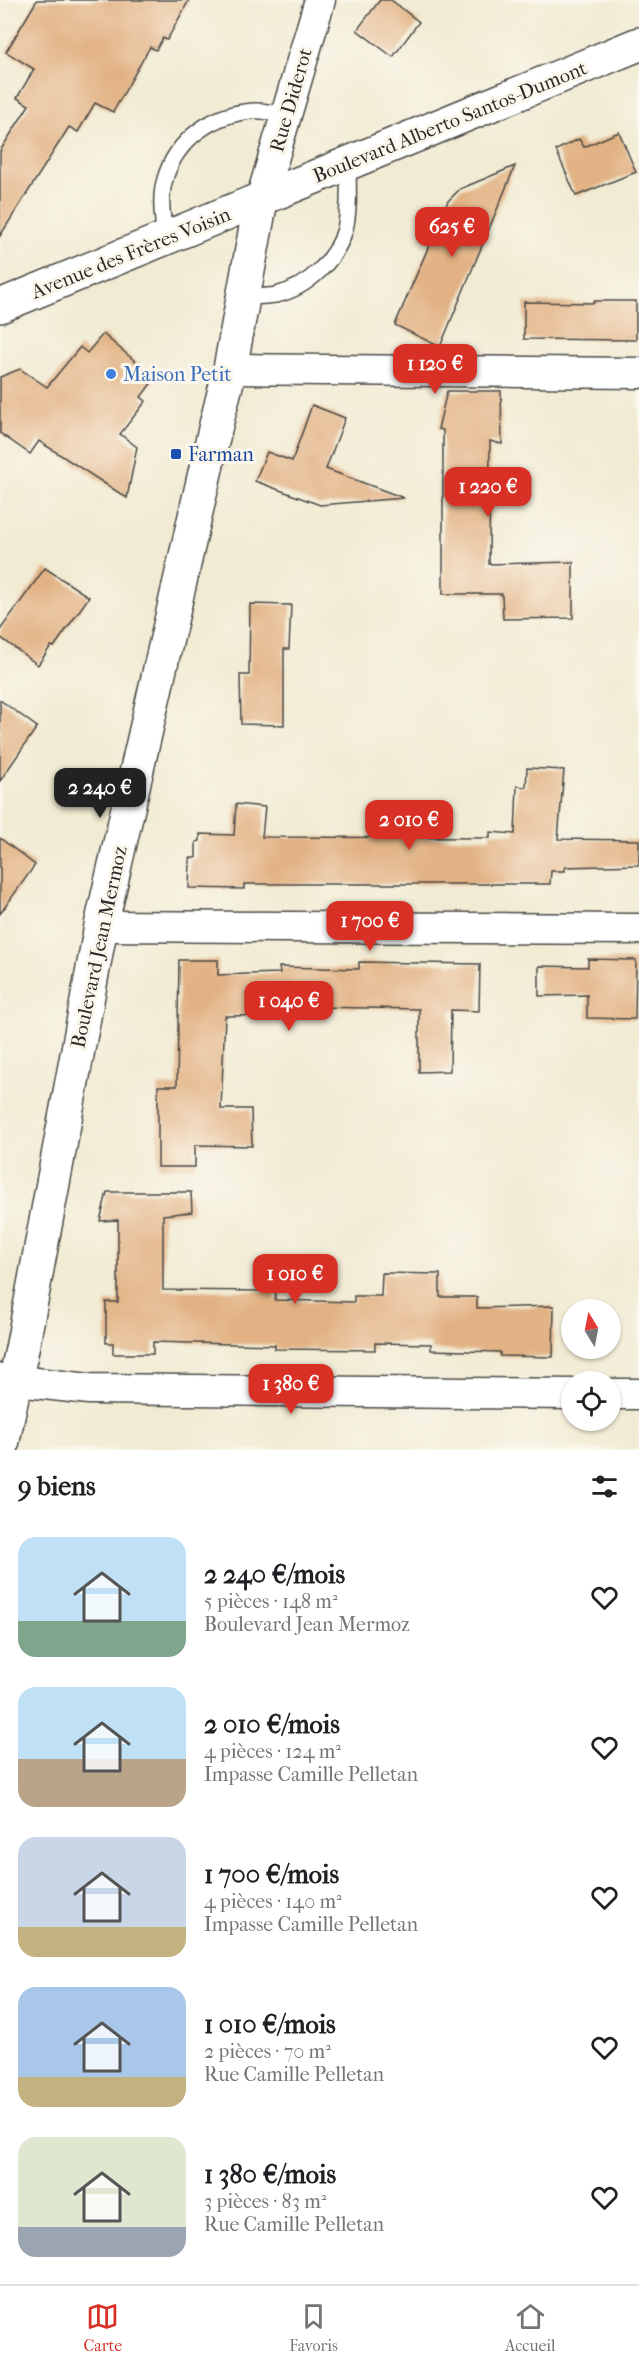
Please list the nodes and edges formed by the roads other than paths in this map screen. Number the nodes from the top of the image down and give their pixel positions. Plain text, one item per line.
1 (320, 0) edge
2 (639, 44) edge
3 (285, 115) junction
4 (348, 164) junction
5 (261, 200) junction
6 (165, 239) junction
7 (243, 297) junction
8 (0, 306) edge
9 (230, 369) junction
10 (639, 373) edge
11 (101, 926) junction
12 (639, 929) edge
13 (8, 1380) edge
14 (561, 1394) edge
15 (621, 1394) edge
16 (639, 1394) edge
17 (2, 1450) edge

1 - 3 street, Rue Diderot
2 - 4 street, Boulevard Alberto Santos-Dumont
3 - 5 street, Rue Diderot
3 - 6 lane
4 - 5 street, Boulevard Alberto Santos-Dumont
4 - 7 lane
5 - 6 street, Avenue des Frères Voisin
5 - 7 street, Boulevard Jean Mermoz
6 - 8 street, Avenue des Frères Voisin
7 - 9 street, Boulevard Jean Mermoz
9 - 10 street
9 - 11 street, Boulevard Jean Mermoz
11 - 12 street
11 - 13 street, Boulevard Jean Mermoz
13 - 14 street
13 - 17 street, Boulevard Jean Mermoz
15 - 16 street

